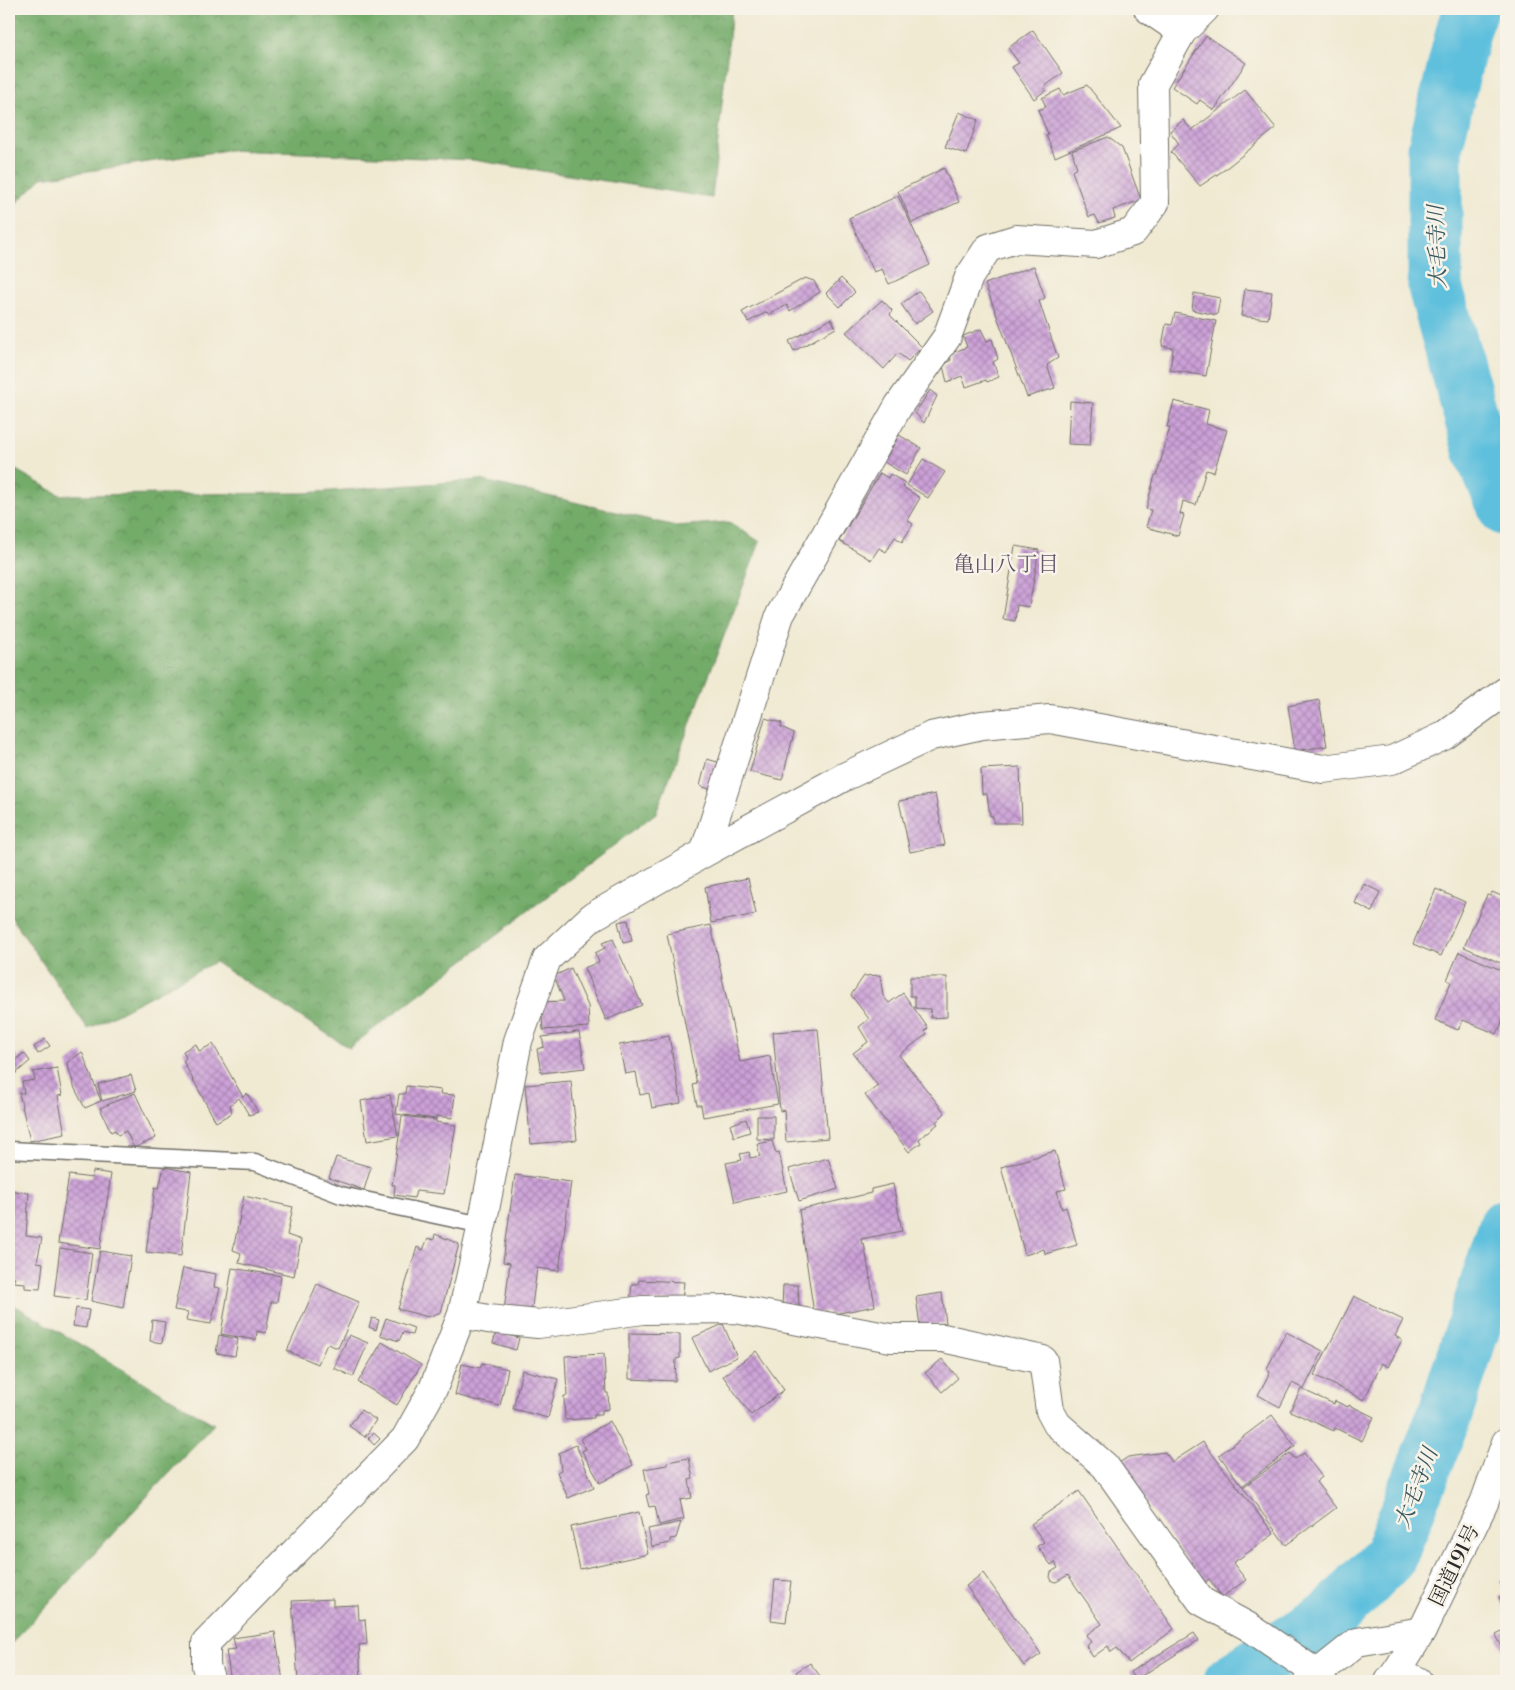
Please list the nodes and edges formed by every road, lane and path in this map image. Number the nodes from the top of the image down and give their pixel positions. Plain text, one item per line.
1 (1148, 9) edge
2 (1204, 9) edge
3 (1182, 32) junction
4 (1506, 690) edge
5 (704, 853) junction
6 (9, 1150) edge
7 (482, 1225) junction
8 (462, 1314) junction
9 (1506, 1442) edge
10 (1422, 1631) junction
11 (1311, 1673) edge
12 (1401, 1678) edge
13 (211, 1681) edge

1 - 3 main road
2 - 3 main road
3 - 5 main road
4 - 5 main road
5 - 7 main road
6 - 7 lane
7 - 8 main road
8 - 11 main road
8 - 13 main road
9 - 10 main road, 国道191号
10 - 11 main road
10 - 12 main road, 国道191号

